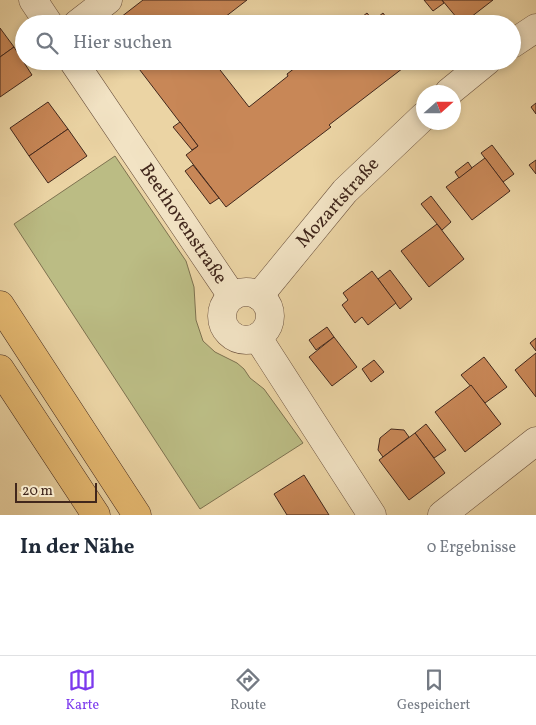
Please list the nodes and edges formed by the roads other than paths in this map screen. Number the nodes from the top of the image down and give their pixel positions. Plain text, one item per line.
1 (33, 0) edge
2 (108, 0) edge
3 (42, 15) edge
4 (89, 15) edge
5 (536, 28) edge
6 (521, 38) edge
7 (81, 70) edge
8 (476, 70) edge
9 (458, 85) edge
10 (416, 124) edge
11 (245, 296) junction
12 (0, 305) edge
13 (258, 338) junction
14 (0, 369) edge
15 (536, 442) edge
16 (96, 515) edge
17 (137, 515) edge
18 (372, 515) edge
19 (442, 515) edge

1 - 3 street
2 - 4 street
5 - 6 street
7 - 11 street, Beethovenstraße
8 - 9 street
10 - 11 street, Mozartstraße
11 - 13 street, Beethovenstraße
11 - 13 street
12 - 17 highway
13 - 18 street
14 - 16 highway
15 - 19 street

